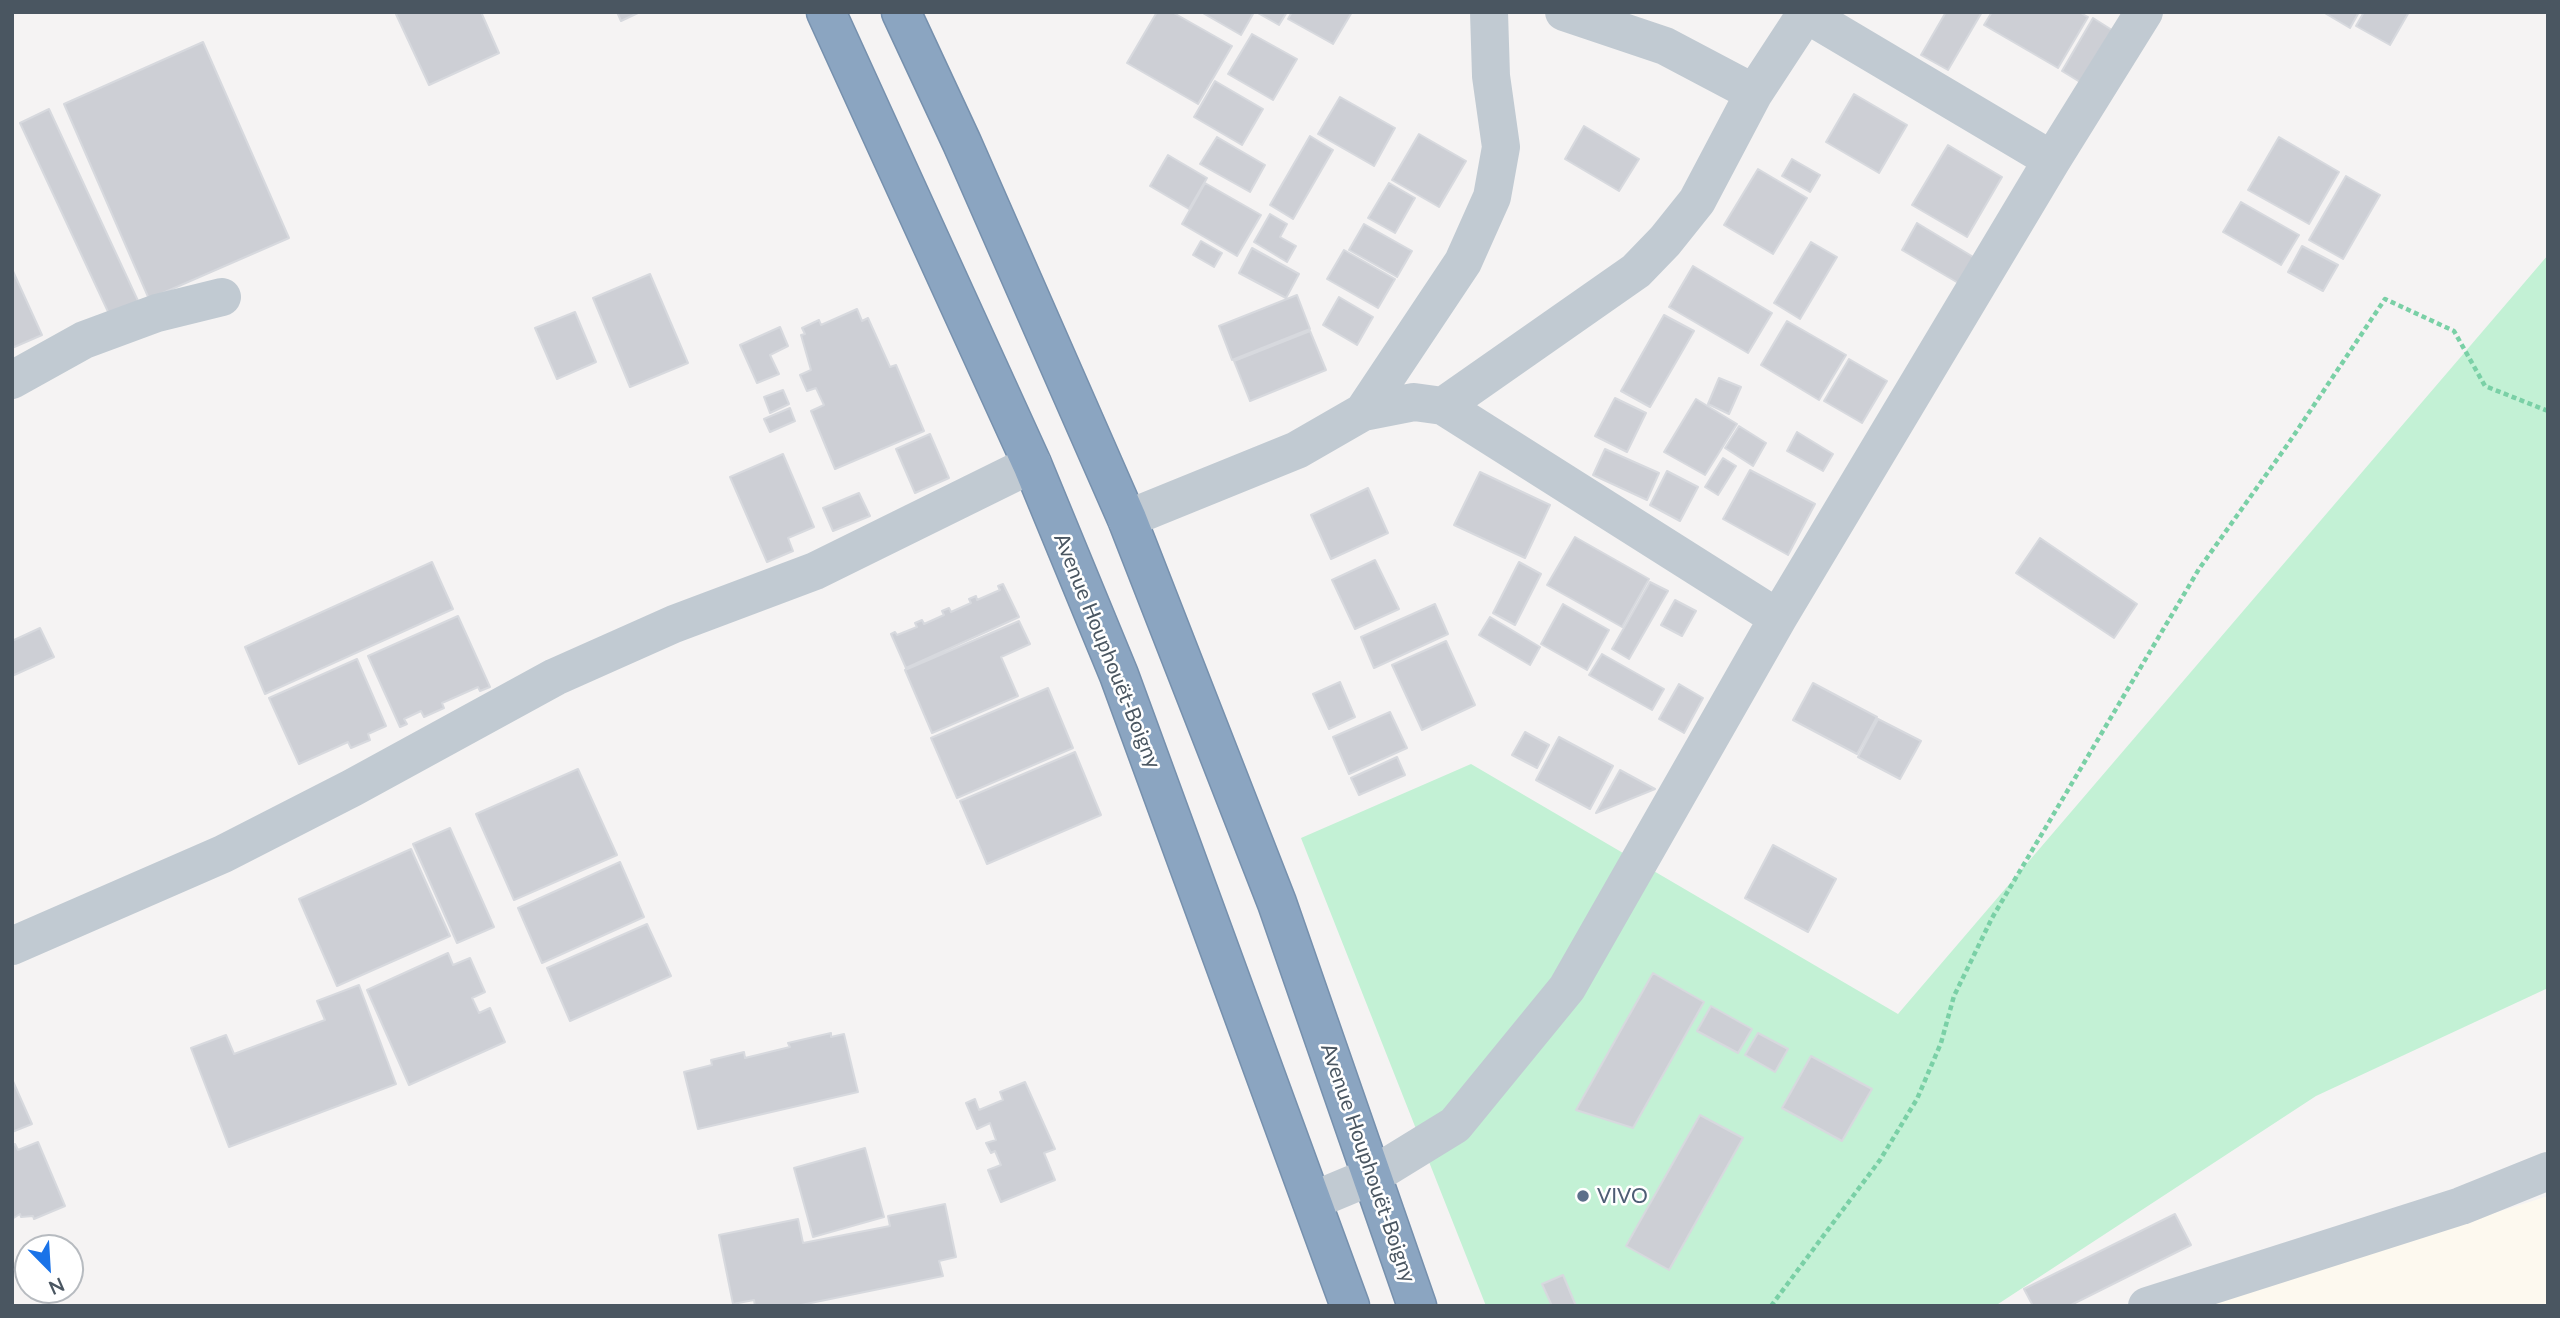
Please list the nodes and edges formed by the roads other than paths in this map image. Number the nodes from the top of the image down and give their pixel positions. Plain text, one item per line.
1 (826, 12) edge
2 (901, 12) edge
3 (1489, 12) edge
4 (1564, 12) edge
5 (2144, 12) edge
6 (1807, 13) edge
7 (1754, 93) junction
8 (2052, 160) junction
9 (222, 297) dead end
10 (12, 380) edge
11 (1443, 406) junction
12 (1363, 412) junction
13 (1032, 464) junction
14 (1127, 519) junction
15 (1778, 618) junction
16 (12, 946) edge
17 (2548, 1171) edge
18 (1372, 1176) junction
19 (1312, 1201) junction
20 (1350, 1306) edge
21 (1418, 1306) edge
22 (2147, 1306) edge

1 - 13 highway, Avenue Houphouët-Boigny
2 - 14 highway, Avenue Houphouët-Boigny
3 - 12 street
4 - 7 street
5 - 8 street
6 - 7 street
6 - 8 street
7 - 11 street
8 - 15 street
9 - 10 street
11 - 12 street
11 - 15 street
12 - 14 street
13 - 16 street
13 - 19 highway, Avenue Houphouët-Boigny
14 - 18 highway, Avenue Houphouët-Boigny
15 - 18 street
17 - 22 street
18 - 19 street
18 - 21 highway, Avenue Houphouët-Boigny
19 - 20 highway, Avenue Houphouët-Boigny

